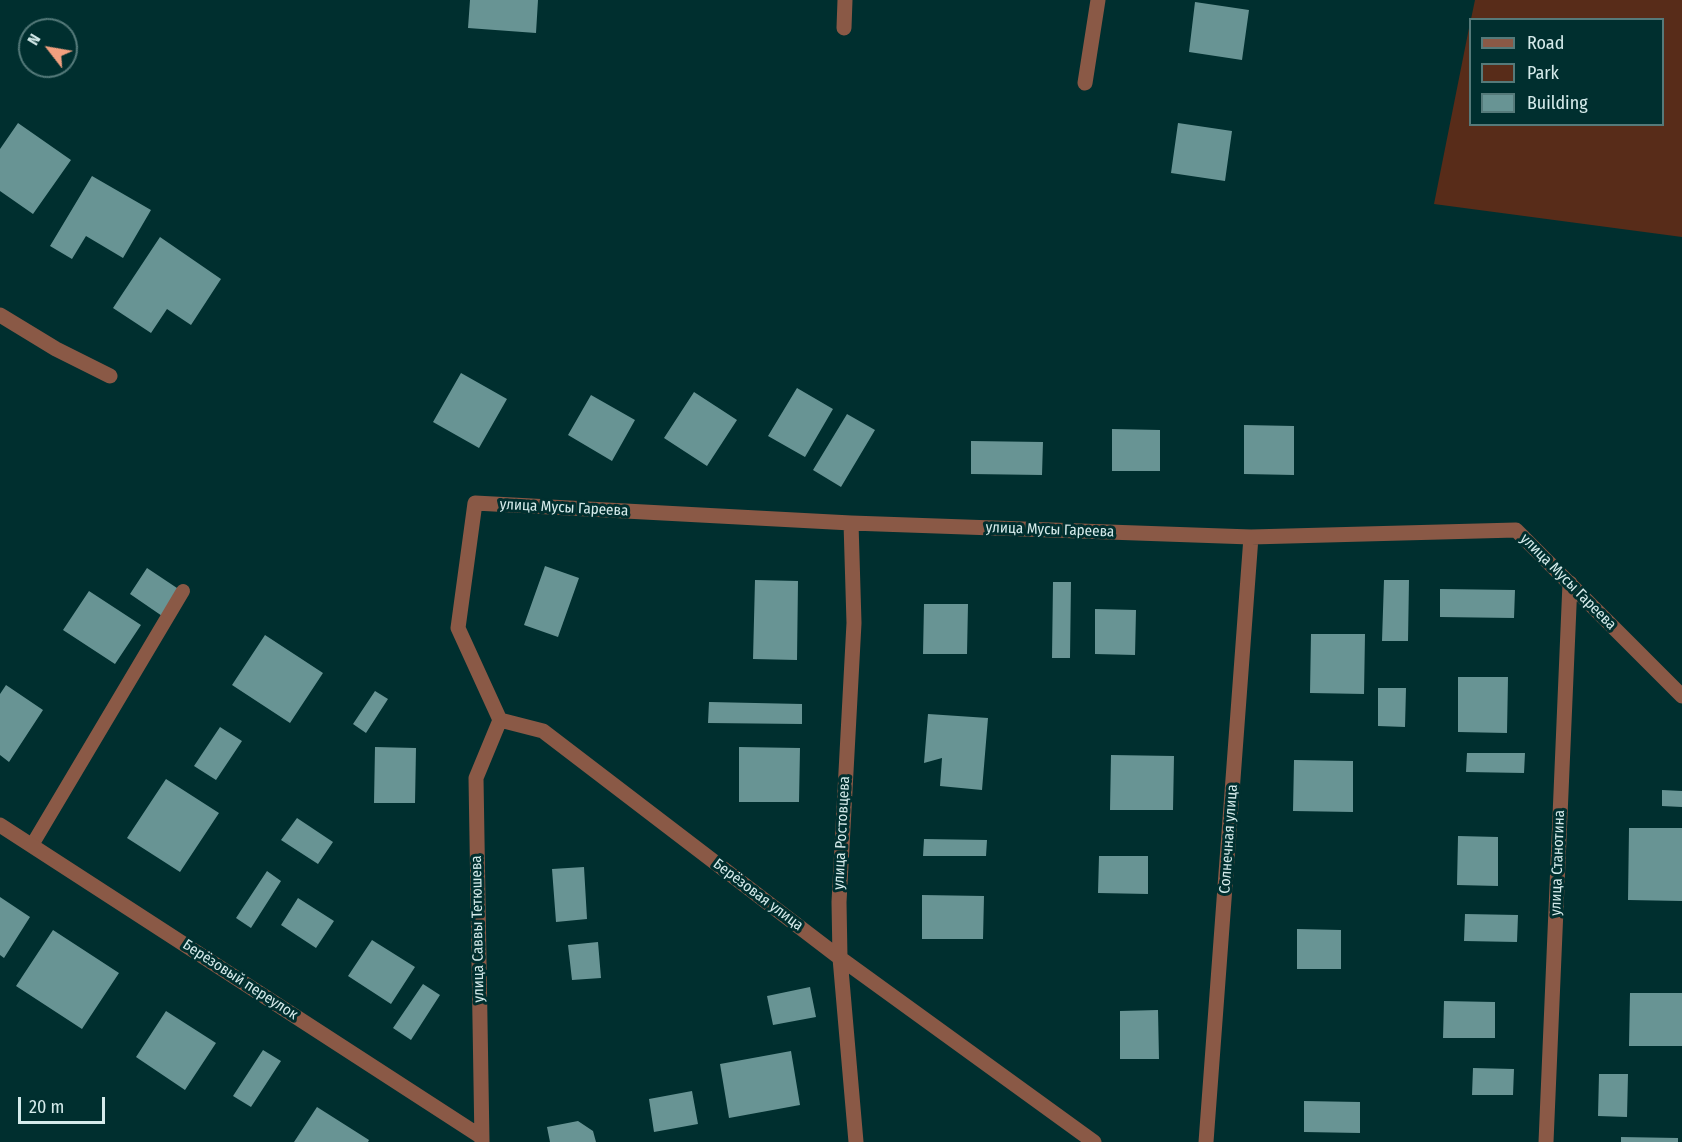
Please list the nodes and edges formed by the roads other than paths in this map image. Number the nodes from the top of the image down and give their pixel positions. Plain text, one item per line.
1 (845, 0) edge
2 (1098, 0) edge
3 (844, 28) dead end
4 (1085, 83) dead end
5 (0, 315) edge
6 (110, 376) dead end
7 (851, 523) junction
8 (1251, 537) junction
9 (1570, 583) junction
10 (183, 591) dead end
11 (1682, 696) edge
12 (500, 720) junction
13 (0, 825) edge
14 (32, 845) junction
15 (840, 958) junction
16 (481, 1139) edge
17 (856, 1142) edge
18 (1094, 1142) edge
19 (1206, 1142) edge
20 (1546, 1142) edge

1 - 3 street
2 - 4 street
5 - 6 street
7 - 8 street, улица Мусы Гареева
7 - 12 street, улица Мусы Гареева
7 - 15 street, улица Ростовцева
8 - 9 street, улица Мусы Гареева
8 - 19 street, Солнечная улица
9 - 11 street, улица Мусы Гареева
9 - 20 street, улица Станотина
10 - 14 lane
12 - 15 street, Берёзовая улица
12 - 16 street, улица Саввы Тетюшева
13 - 14 street, Берёзовый переулок
14 - 16 street, Берёзовый переулок
15 - 17 street, улица Ростовцева
15 - 18 street, Берёзовая улица

